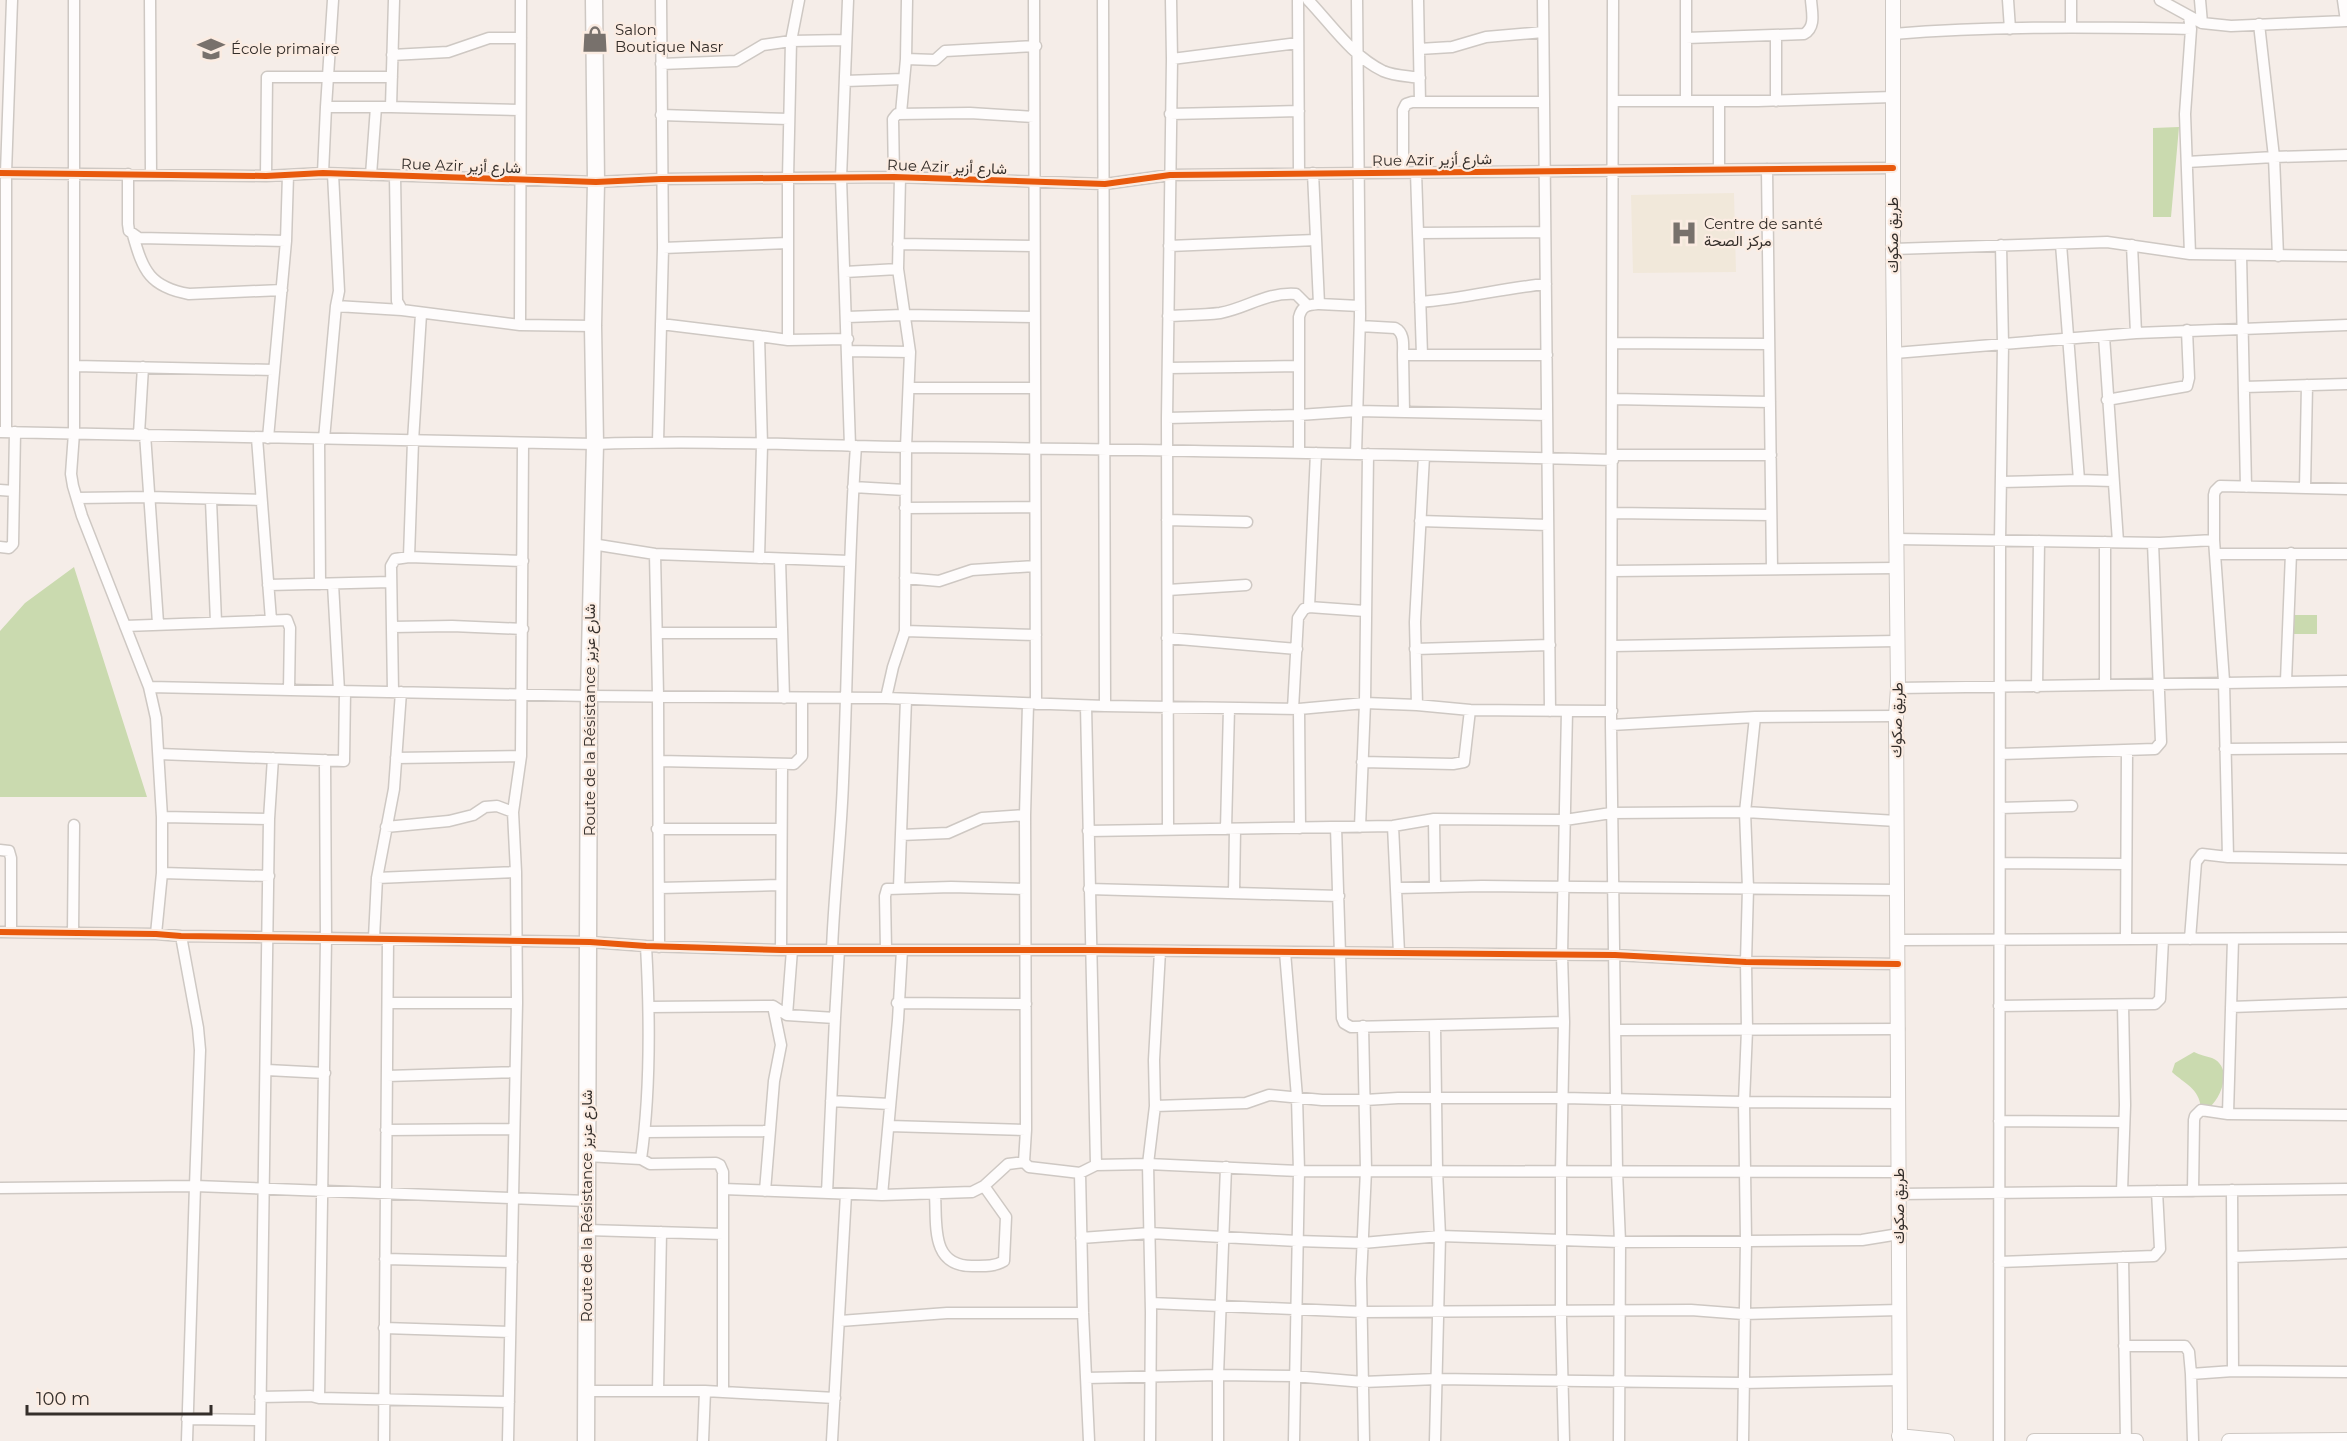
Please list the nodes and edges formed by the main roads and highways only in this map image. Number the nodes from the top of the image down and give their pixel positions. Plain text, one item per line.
1 (594, 0) edge
2 (586, 1441) edge

1 - 2 main road, Route de la Résistance شارع عزيز

